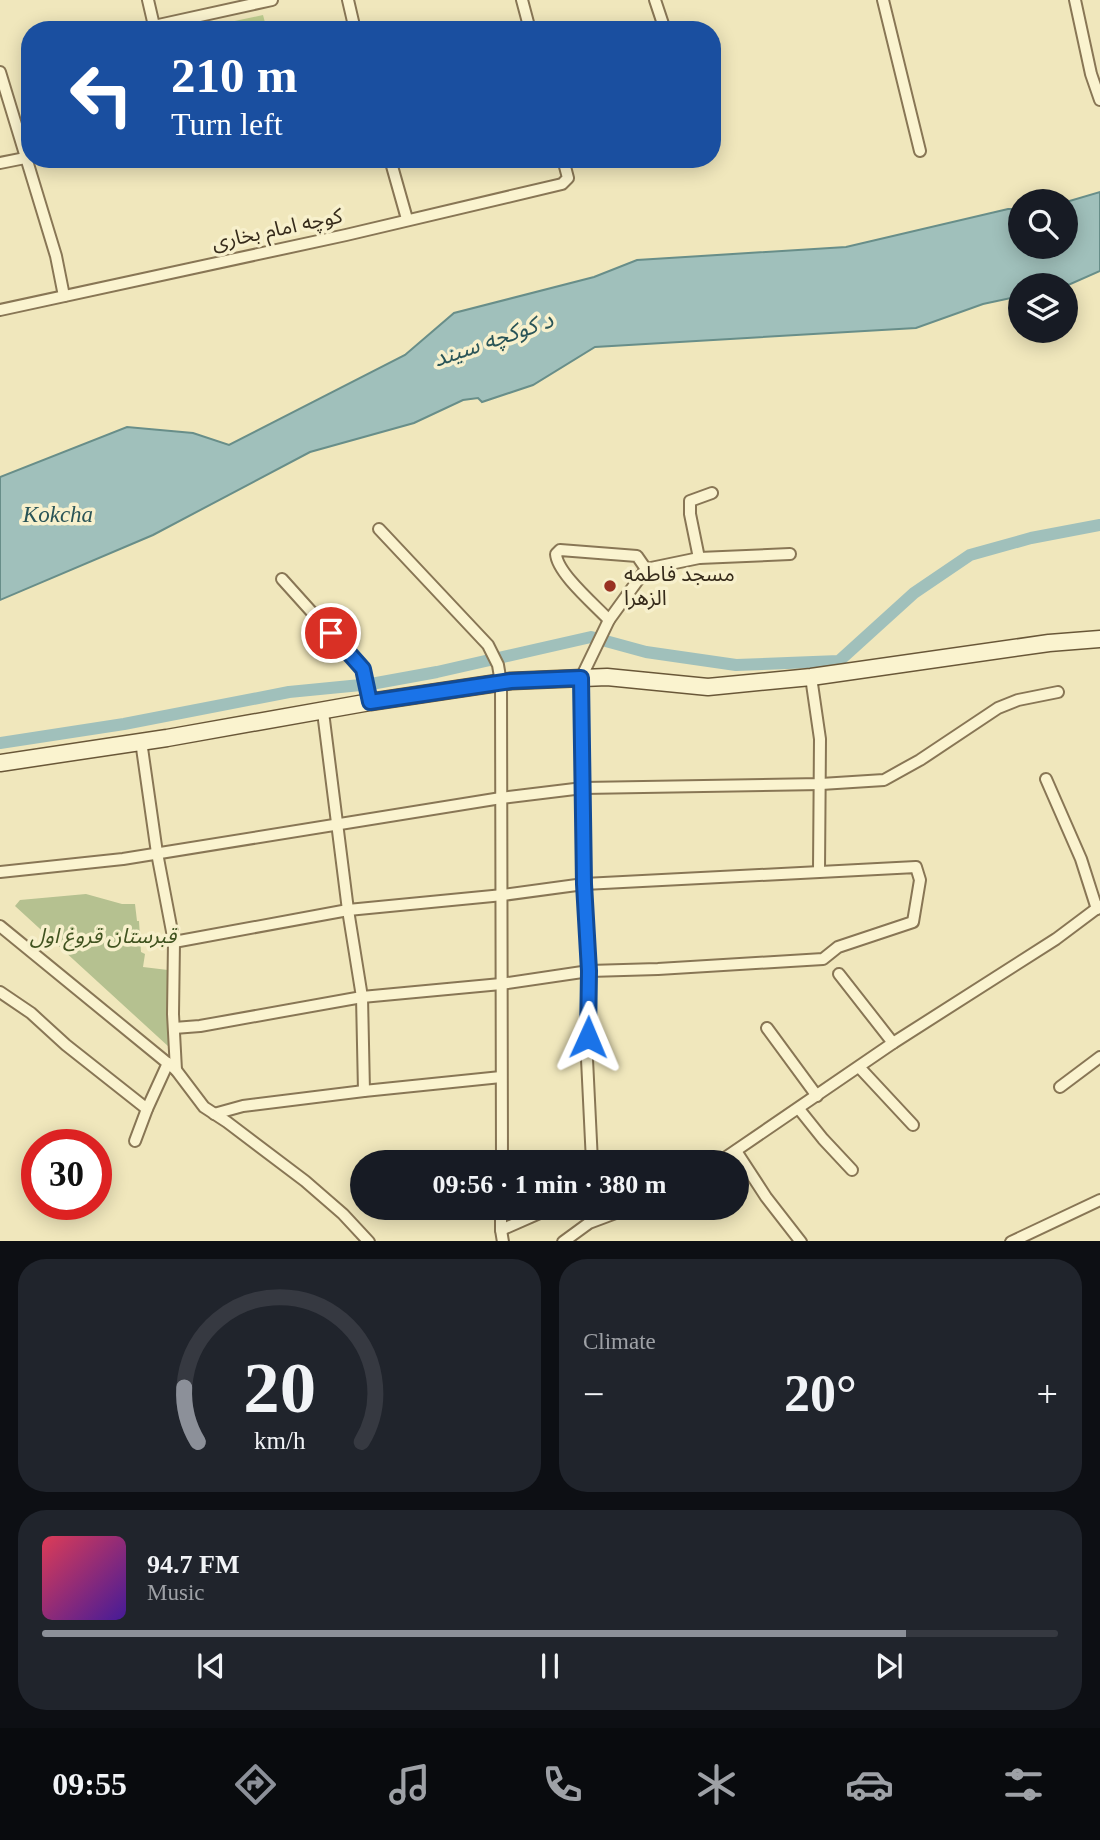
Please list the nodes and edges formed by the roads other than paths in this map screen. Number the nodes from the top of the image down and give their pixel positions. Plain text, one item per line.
1 (148, 0) edge
2 (272, 0) edge
3 (348, 0) edge
4 (522, 0) edge
5 (655, 0) edge
6 (883, 0) edge
7 (1075, 0) edge
8 (152, 21) edge
9 (184, 21) edge
10 (353, 21) edge
11 (528, 21) edge
12 (661, 21) edge
13 (0, 72) edge
14 (1100, 100) edge
15 (21, 136) edge
16 (920, 151) dead end
17 (21, 158) edge
18 (0, 163) edge
19 (31, 168) edge
20 (393, 168) edge
21 (565, 168) edge
22 (407, 219) junction
23 (64, 296) junction
24 (0, 310) edge
25 (712, 493) dead end
26 (379, 529) dead end
27 (790, 554) dead end
28 (699, 558) junction
29 (646, 569) junction
30 (282, 579) dead end
31 (609, 620) junction
32 (1100, 639) edge
33 (811, 677) junction
34 (581, 678) junction
35 (501, 683) junction
36 (1058, 692) dead end
37 (369, 695) junction
38 (323, 712) junction
39 (141, 741) junction
40 (0, 763) edge
41 (1046, 779) dead end
42 (821, 783) junction
43 (583, 788) junction
44 (501, 798) junction
45 (338, 826) junction
46 (157, 853) junction
47 (819, 870) junction
48 (0, 872) edge
49 (584, 884) junction
50 (503, 895) junction
51 (1098, 907) edge
52 (348, 911) junction
53 (0, 926) edge
54 (174, 942) junction
55 (589, 971) junction
56 (839, 974) dead end
57 (501, 984) junction
58 (0, 992) edge
59 (362, 997) junction
60 (174, 1028) junction
61 (767, 1028) dead end
62 (893, 1044) junction
63 (1100, 1057) edge
64 (172, 1066) junction
65 (859, 1067) junction
66 (501, 1077) junction
67 (1060, 1087) dead end
68 (363, 1091) junction
69 (817, 1096) junction
70 (146, 1109) junction
71 (799, 1109) junction
72 (214, 1114) junction
73 (913, 1125) dead end
74 (135, 1141) dead end
75 (502, 1150) edge
76 (591, 1150) edge
77 (738, 1150) edge
78 (852, 1170) dead end
79 (749, 1171) edge
80 (1100, 1200) edge
81 (530, 1220) edge
82 (597, 1220) edge
83 (502, 1236) edge
84 (369, 1241) edge
85 (562, 1241) edge
86 (801, 1241) edge
87 (1011, 1241) edge

1 - 8 street
2 - 9 street
3 - 10 street
4 - 11 street
5 - 12 street
6 - 16 street
7 - 14 street
13 - 15 street
17 - 18 street
19 - 23 street
20 - 22 street
21 - 22 street, کوچه امام بخاری
22 - 23 street, کوچه امام بخاری
23 - 24 street, کوچه امام بخاری
25 - 28 street
26 - 35 street
27 - 28 street
28 - 29 street
29 - 31 street
29 - 31 street
30 - 37 street
31 - 34 street
32 - 33 street
33 - 34 street
33 - 42 street
34 - 35 street
34 - 43 street
35 - 37 street
35 - 44 street
36 - 42 street
37 - 38 street
38 - 39 street
38 - 45 street
39 - 40 street
39 - 46 street
41 - 51 street
42 - 43 street
42 - 47 street
43 - 44 street
43 - 49 street
44 - 45 street
44 - 50 street
45 - 46 street
45 - 52 street
46 - 48 street
46 - 54 street
47 - 49 street
47 - 55 street
49 - 50 street
49 - 55 street
50 - 52 street
50 - 57 street
51 - 62 street
52 - 54 street
52 - 59 street
53 - 64 street
54 - 60 street
55 - 57 street
55 - 76 street
56 - 62 street
57 - 59 street
57 - 66 street
58 - 70 street
59 - 60 street
59 - 68 street
60 - 64 street
61 - 69 street
62 - 65 street
63 - 67 street
64 - 70 street
64 - 72 street
65 - 69 street
65 - 73 street
66 - 68 street
66 - 75 street
68 - 72 street
69 - 71 street
70 - 74 street
71 - 77 street
71 - 78 street
72 - 84 street
79 - 86 street
80 - 87 street
81 - 83 street
82 - 85 street

